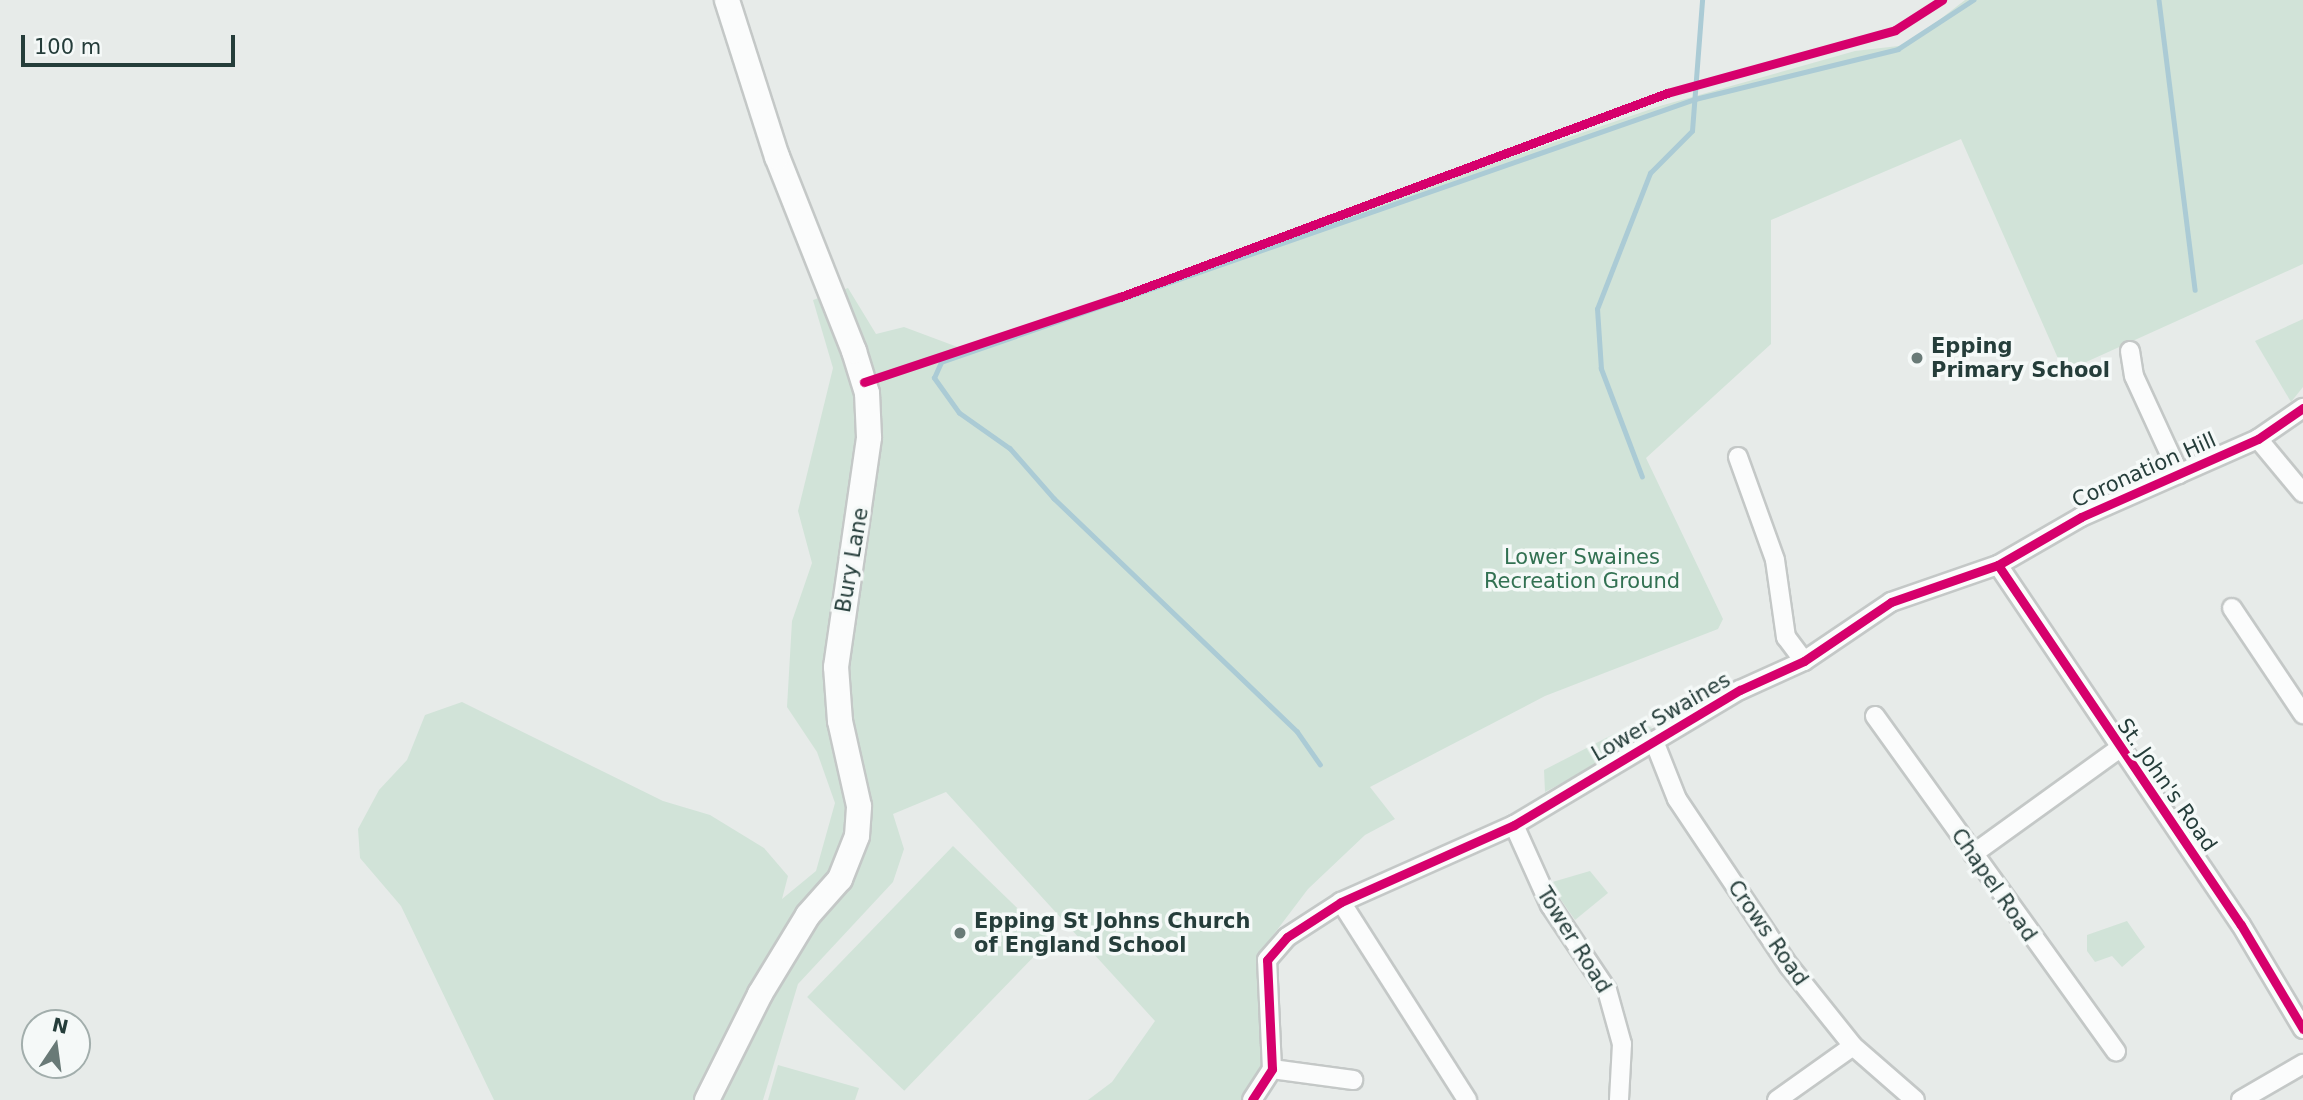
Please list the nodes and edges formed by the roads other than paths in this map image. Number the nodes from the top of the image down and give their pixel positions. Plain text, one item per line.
1 (727, 0) edge
2 (2130, 351) dead end
3 (2303, 408) edge
4 (2258, 439) junction
5 (1738, 457) dead end
6 (2179, 474) junction
7 (2303, 493) edge
8 (1998, 565) junction
9 (2231, 608) dead end
10 (1804, 661) junction
11 (2303, 714) edge
12 (1875, 716) dead end
13 (1654, 741) junction
14 (2120, 748) junction
15 (1514, 825) junction
16 (1973, 854) junction
17 (1341, 902) junction
18 (2303, 1029) edge
19 (1853, 1046) junction
20 (2116, 1052) dead end
21 (2303, 1064) edge
22 (1272, 1069) junction
23 (1353, 1080) dead end
24 (707, 1100) edge
25 (1252, 1100) edge
26 (1467, 1100) edge
27 (1619, 1100) edge
28 (1777, 1100) edge
29 (1916, 1100) edge
30 (2241, 1100) edge

1 - 24 main road, Bury Lane
2 - 6 street, Coronation Hill
3 - 4 street, Coronation Hill
4 - 6 street, Coronation Hill
4 - 7 street
5 - 10 street
6 - 8 street, Coronation Hill
8 - 10 street, Lower Swaines
8 - 14 street, St. John's Road
9 - 11 street
10 - 13 street, Lower Swaines
12 - 16 street, Chapel Road
13 - 15 street, Lower Swaines
13 - 19 street, Crows Road
14 - 16 street
14 - 18 street, St. John's Road
15 - 17 street, Lower Swaines
15 - 27 street, Tower Road
16 - 20 street, Chapel Road
17 - 22 street, Lower Swaines
17 - 26 street
19 - 28 street
19 - 29 street, Crows Road
21 - 30 street
22 - 23 street
22 - 25 street

